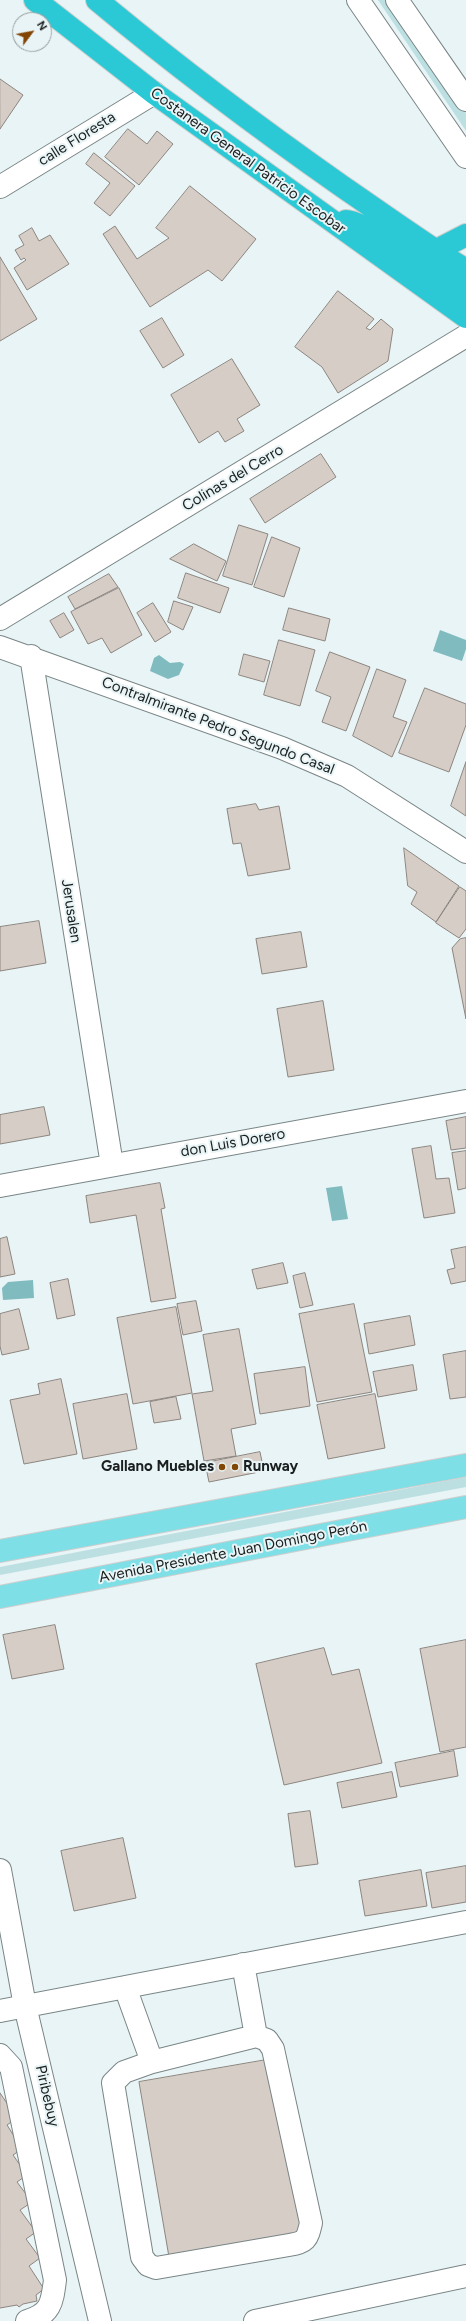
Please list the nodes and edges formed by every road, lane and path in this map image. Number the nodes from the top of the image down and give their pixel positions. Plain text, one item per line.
1 (35, 0) edge
2 (97, 0) edge
3 (358, 0) edge
4 (397, 0) edge
5 (154, 93) junction
6 (466, 100) edge
7 (466, 157) edge
8 (0, 187) edge
9 (330, 221) junction
10 (466, 235) edge
11 (435, 251) junction
12 (466, 270) edge
13 (466, 294) edge
14 (466, 317) edge
15 (466, 336) edge
16 (0, 619) edge
17 (0, 647) edge
18 (31, 656) junction
19 (466, 852) edge
20 (466, 1101) edge
21 (112, 1165) junction
22 (0, 1186) edge
23 (466, 1465) edge
24 (466, 1507) edge
25 (0, 1551) edge
26 (0, 1597) edge
27 (0, 1870) edge
28 (466, 1922) edge
29 (243, 1964) junction
30 (125, 1987) junction
31 (25, 2006) junction
32 (0, 2011) edge
33 (256, 2036) junction
34 (0, 2055) edge
35 (152, 2062) junction
36 (466, 2276) edge
37 (27, 2321) edge
38 (100, 2321) edge
39 (255, 2321) edge

1 - 5 highway, Costanera General Patricio Escobar
2 - 11 highway
3 - 7 street
4 - 6 street
5 - 8 street, calle Floresta
5 - 9 highway, Costanera General Patricio Escobar
9 - 13 highway
9 - 14 highway, Costanera General Patricio Escobar
10 - 11 highway
11 - 12 highway
15 - 16 street, Colinas del Cerro
17 - 18 street, Contralmirante Pedro Segundo Casal
18 - 19 street, Contralmirante Pedro Segundo Casal
18 - 21 street, Jerusalen
20 - 21 street, don Luis Dorero
21 - 22 street, don Luis Dorero
23 - 25 main road
24 - 26 main road, Avenida Presidente Juan Domingo Perón
27 - 31 street, Piribebuy
28 - 29 street
29 - 30 street
29 - 33 street
30 - 31 street
30 - 35 street
31 - 32 street
31 - 38 street, Piribebuy
33 - 35 street
33 - 35 street
34 - 37 street
36 - 39 street

